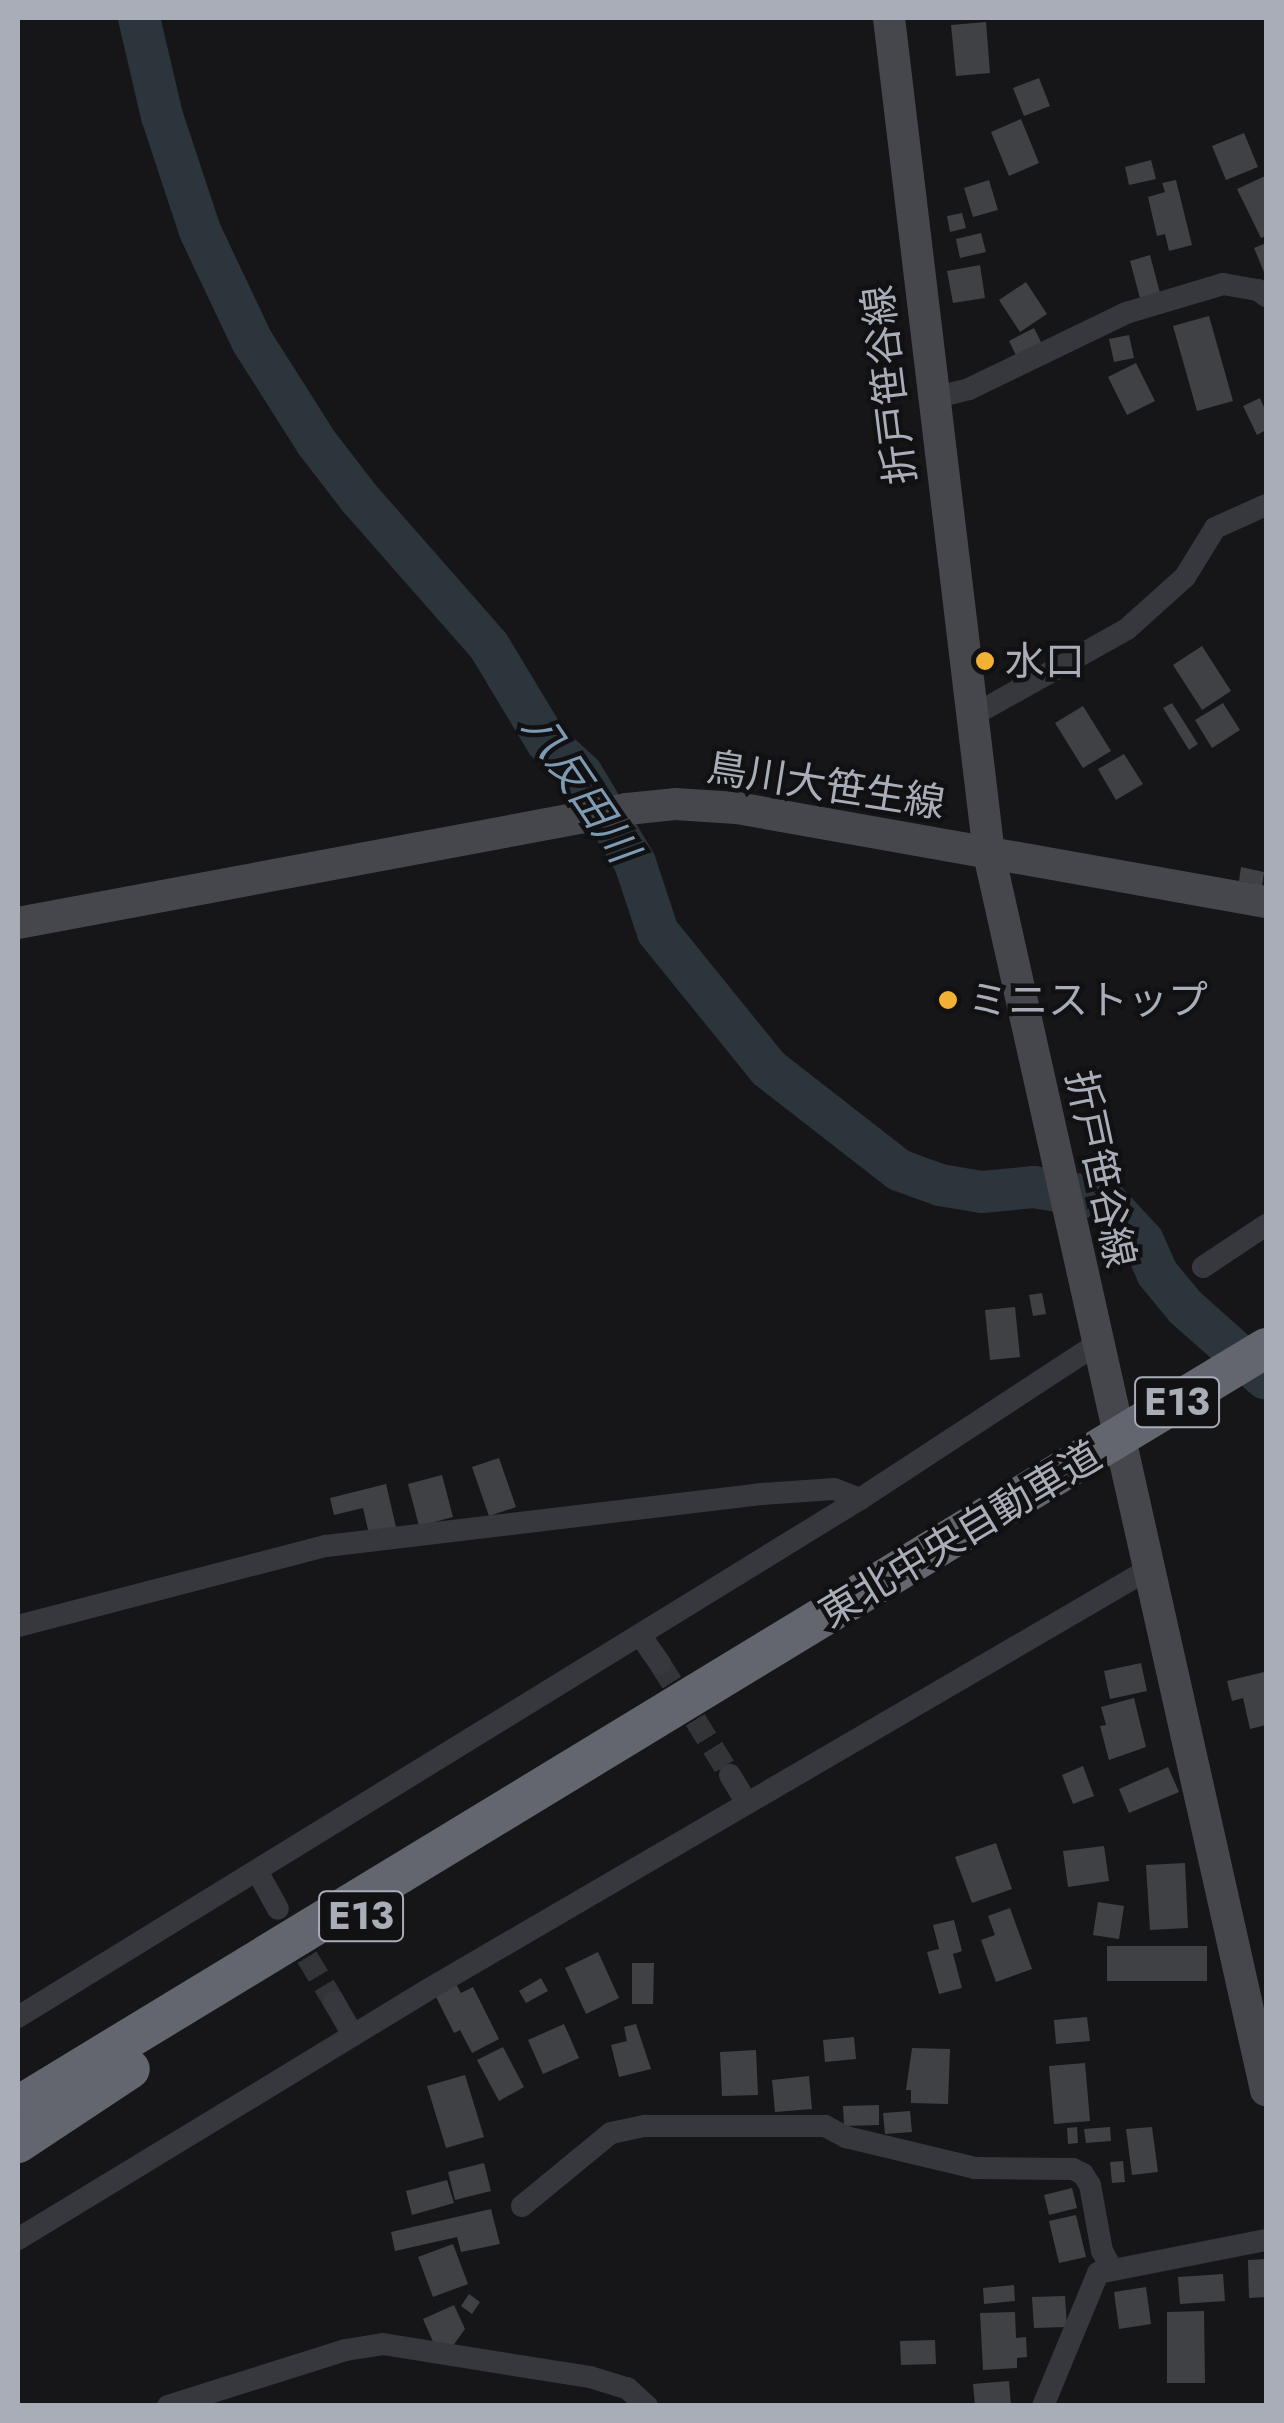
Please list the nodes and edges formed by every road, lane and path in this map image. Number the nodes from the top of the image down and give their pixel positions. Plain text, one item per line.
1 (889, 18) edge
2 (1266, 296) edge
3 (933, 398) junction
4 (1266, 505) edge
5 (972, 716) junction
6 (990, 854) junction
7 (1266, 902) edge
8 (18, 923) edge
9 (1266, 1225) edge
10 (1203, 1267) dead end
11 (1097, 1344) junction
12 (1266, 1348) edge
13 (860, 1499) junction
14 (1149, 1569) junction
15 (18, 1626) edge
16 (640, 1635) junction
17 (660, 1664) tunnel mouth
18 (705, 1690) junction
19 (730, 1775) tunnel mouth
20 (747, 1803) junction
21 (257, 1870) junction
22 (278, 1909) tunnel mouth
23 (334, 2002) tunnel mouth
24 (18, 2016) edge
25 (353, 2035) junction
26 (1264, 2068) edge
27 (18, 2106) edge
28 (18, 2143) edge
29 (522, 2206) dead end
30 (18, 2239) edge
31 (1266, 2240) edge
32 (1111, 2267) junction
33 (168, 2406) edge
34 (646, 2406) edge
35 (1043, 2406) edge

1 - 3 main road, 折戸笹谷線
2 - 3 street
3 - 5 main road, 折戸笹谷線
4 - 5 street
5 - 6 main road, 折戸笹谷線
6 - 7 main road, 鳥川大笹生線
6 - 8 main road, 鳥川大笹生線
6 - 11 main road, 折戸笹谷線
9 - 10 street
11 - 13 street
11 - 14 main road, 折戸笹谷線
12 - 18 highway, 東北中央自動車道 / E13, bridge
13 - 15 street
13 - 16 street
14 - 20 street
14 - 26 main road, 折戸笹谷線
16 - 17 street
16 - 21 street
18 - 27 highway, 東北中央自動車道 / E13
18 - 28 highway, 東北中央自動車道 / E13
19 - 20 street
20 - 25 street
21 - 22 street
21 - 24 street
23 - 25 street
25 - 30 street
29 - 32 street
31 - 32 street
32 - 35 street
33 - 34 street

